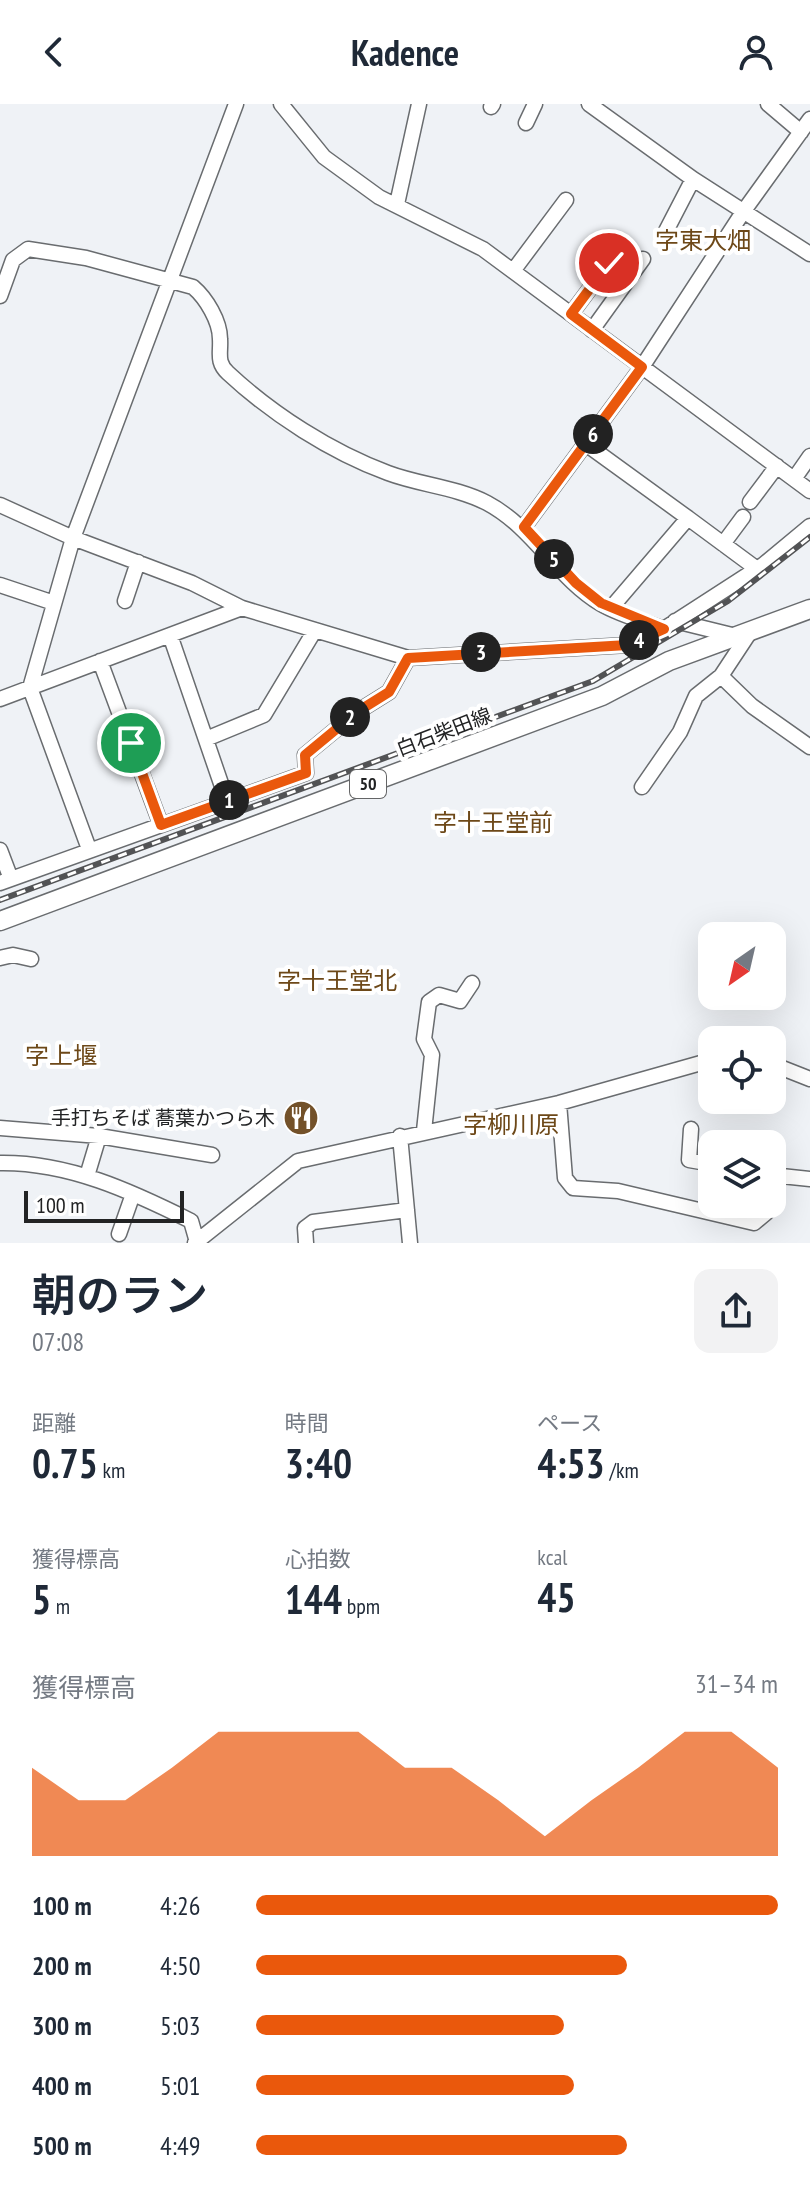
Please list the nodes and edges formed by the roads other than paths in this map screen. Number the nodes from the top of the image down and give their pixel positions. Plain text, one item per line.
1 (236, 104) edge
2 (281, 104) edge
3 (419, 104) edge
4 (535, 104) edge
5 (589, 104) edge
6 (768, 104) edge
7 (810, 119) edge
8 (526, 123) dead end
9 (801, 132) junction
10 (693, 179) junction
11 (566, 200) dead end
12 (397, 204) junction
13 (743, 212) junction
14 (665, 233) dead end
15 (810, 254) edge
16 (643, 259) dead end
17 (609, 263) dead end
18 (513, 271) junction
19 (169, 278) junction
20 (0, 296) edge
21 (571, 314) junction
22 (592, 330) junction
23 (642, 367) junction
24 (586, 444) junction
25 (810, 456) edge
26 (777, 466) junction
27 (794, 479) junction
28 (810, 491) edge
29 (750, 502) dead end
30 (0, 505) edge
31 (743, 517) dead end
32 (688, 518) junction
33 (810, 526) edge
34 (524, 527) junction
35 (73, 538) junction
36 (723, 544) junction
37 (138, 562) junction
38 (757, 569) junction
39 (0, 585) edge
40 (125, 601) dead end
41 (54, 603) junction
42 (242, 608) junction
43 (611, 608) junction
44 (810, 609) edge
45 (669, 625) junction
46 (752, 629) junction
47 (315, 630) junction
48 (170, 635) junction
49 (732, 635) junction
50 (408, 658) junction
51 (100, 661) junction
52 (721, 676) junction
53 (30, 688) junction
54 (0, 699) edge
55 (206, 739) junction
56 (810, 747) edge
57 (642, 787) dead end
58 (227, 801) junction
59 (161, 825) junction
60 (89, 849) junction
61 (0, 850) edge
62 (5, 881) edge
63 (0, 921) edge
64 (0, 958) edge
65 (31, 959) dead end
66 (472, 983) dead end
67 (698, 1064) edge
68 (786, 1070) edge
69 (810, 1079) edge
70 (559, 1103) junction
71 (0, 1128) edge
72 (691, 1129) dead end
73 (424, 1131) junction
74 (99, 1136) junction
75 (400, 1136) junction
76 (212, 1155) dead end
77 (698, 1162) edge
78 (0, 1163) edge
79 (87, 1176) junction
80 (786, 1176) edge
81 (810, 1179) edge
82 (133, 1194) junction
83 (407, 1210) junction
84 (698, 1210) edge
85 (733, 1218) edge
86 (760, 1218) edge
87 (119, 1234) dead end
88 (196, 1242) edge
89 (306, 1243) edge
90 (410, 1243) edge

1 - 19 street
2 - 12 street
3 - 12 street
4 - 8 street
5 - 10 street
6 - 9 street
7 - 9 street
9 - 13 street
10 - 13 street
10 - 14 street
11 - 18 street
12 - 18 street
13 - 15 street
13 - 23 street
16 - 22 street
17 - 21 street
18 - 21 street
19 - 20 street
19 - 34 street
19 - 35 street
21 - 22 street
22 - 23 street
23 - 24 street
23 - 26 street
24 - 32 street
24 - 34 street
25 - 27 street
26 - 27 street
26 - 29 street
27 - 28 street
30 - 35 street
31 - 36 street
32 - 36 street
32 - 43 street
33 - 38 street
34 - 43 street
35 - 37 street
35 - 41 street
36 - 38 street
37 - 40 street
37 - 42 street
38 - 45 street
39 - 41 street
41 - 53 street
42 - 47 street
42 - 48 street
43 - 45 street
44 - 46 main road, 白石柴田線 / 50
45 - 49 street
45 - 50 street
46 - 49 main road, 白石柴田線 / 50
46 - 52 street
47 - 50 street
47 - 55 street
48 - 51 street
48 - 55 street
49 - 63 main road, 白石柴田線 / 50
50 - 58 street
51 - 53 street
51 - 59 street
52 - 56 street
52 - 57 street
53 - 54 street
53 - 60 street
55 - 58 street
58 - 59 street
59 - 60 street
60 - 62 street
61 - 62 street
64 - 65 street
66 - 73 street
67 - 70 street
68 - 69 street
70 - 73 street
70 - 84 street
71 - 74 street
72 - 77 street
73 - 75 street
74 - 76 street
74 - 79 street
75 - 83 street
75 - 88 street
78 - 79 street
79 - 82 street
80 - 81 street
82 - 87 street
82 - 88 street
83 - 89 street
83 - 90 street
85 - 86 street

